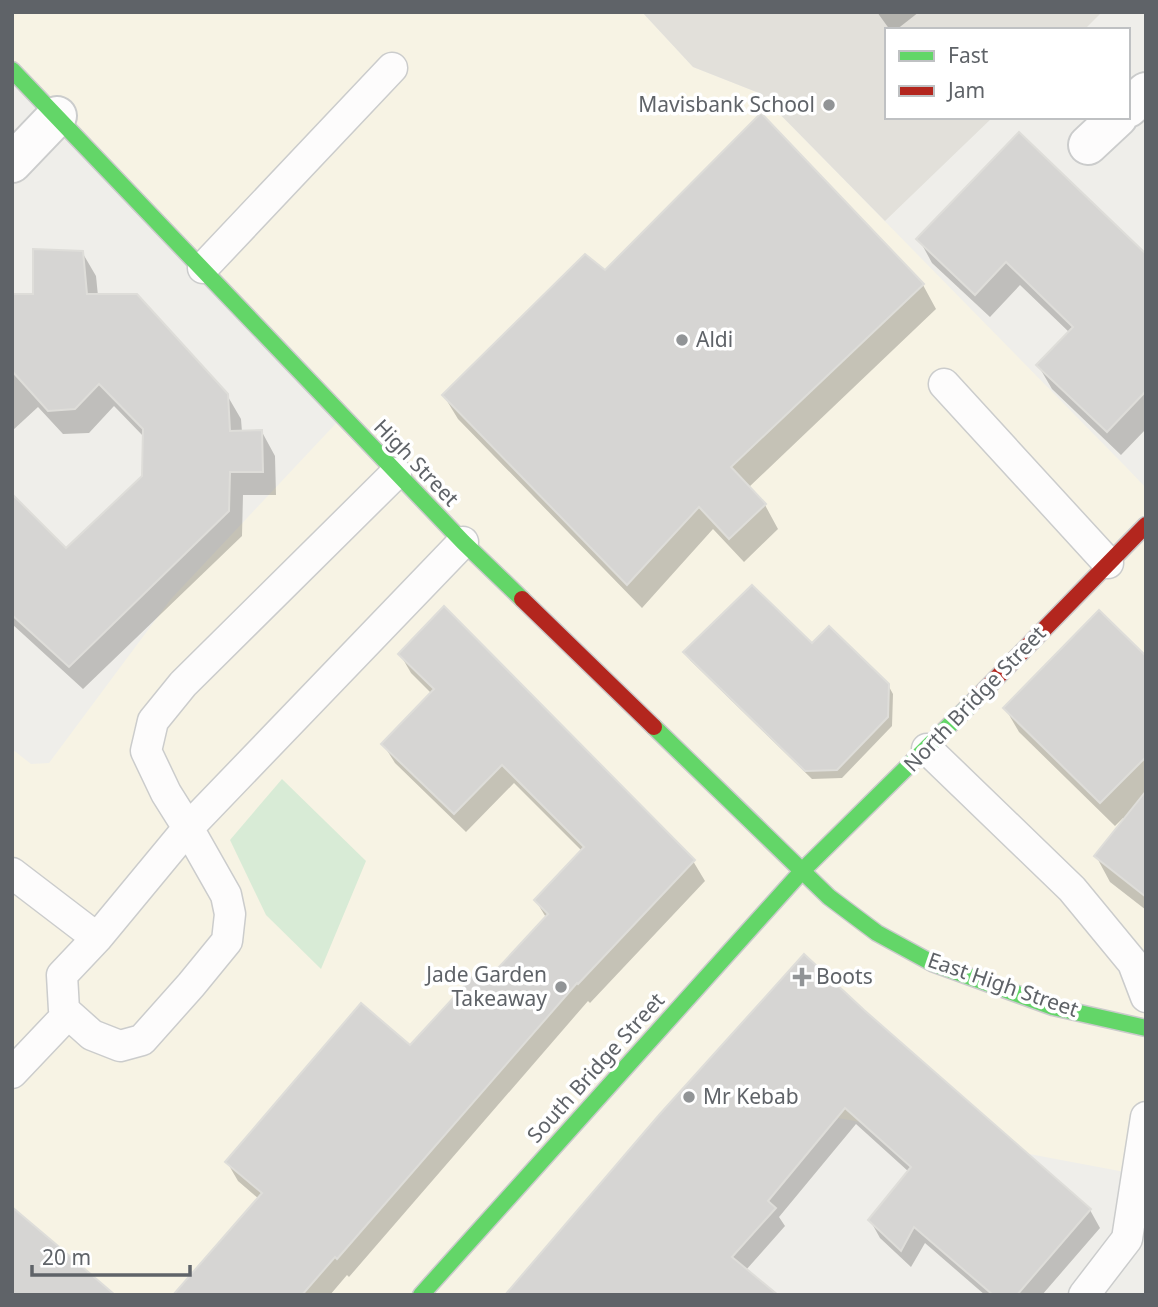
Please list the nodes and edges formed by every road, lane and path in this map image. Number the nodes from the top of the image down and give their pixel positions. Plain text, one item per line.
1 (392, 68) dead end
2 (12, 70) edge
3 (1146, 92) edge
4 (1130, 106) edge
5 (57, 116) junction
6 (1116, 119) edge
7 (1088, 145) dead end
8 (12, 163) edge
9 (203, 268) junction
10 (944, 384) dead end
11 (396, 473) junction
12 (1146, 525) edge
13 (463, 542) junction
14 (1108, 563) junction
15 (927, 750) junction
16 (188, 828) junction
17 (803, 870) junction
18 (12, 873) edge
19 (97, 938) junction
20 (1146, 997) edge
21 (68, 1014) junction
22 (1146, 1028) edge
23 (12, 1073) edge
24 (1146, 1117) edge
25 (1136, 1245) edge
26 (421, 1295) edge
27 (1084, 1295) edge

1 - 9 lane
2 - 5 main road, High Street
3 - 4 street
5 - 8 street
5 - 9 main road, High Street
6 - 7 street
9 - 11 main road, High Street
10 - 14 lane
11 - 13 main road, High Street
11 - 16 lane
12 - 14 main road, North Bridge Street
13 - 16 lane
13 - 17 main road, High Street
14 - 15 main road, North Bridge Street
15 - 17 main road, North Bridge Street
15 - 20 lane
16 - 19 lane
16 - 21 lane
17 - 22 main road, East High Street
17 - 26 main road, South Bridge Street
18 - 19 lane
19 - 21 lane
21 - 23 lane
24 - 25 lane
25 - 27 lane

